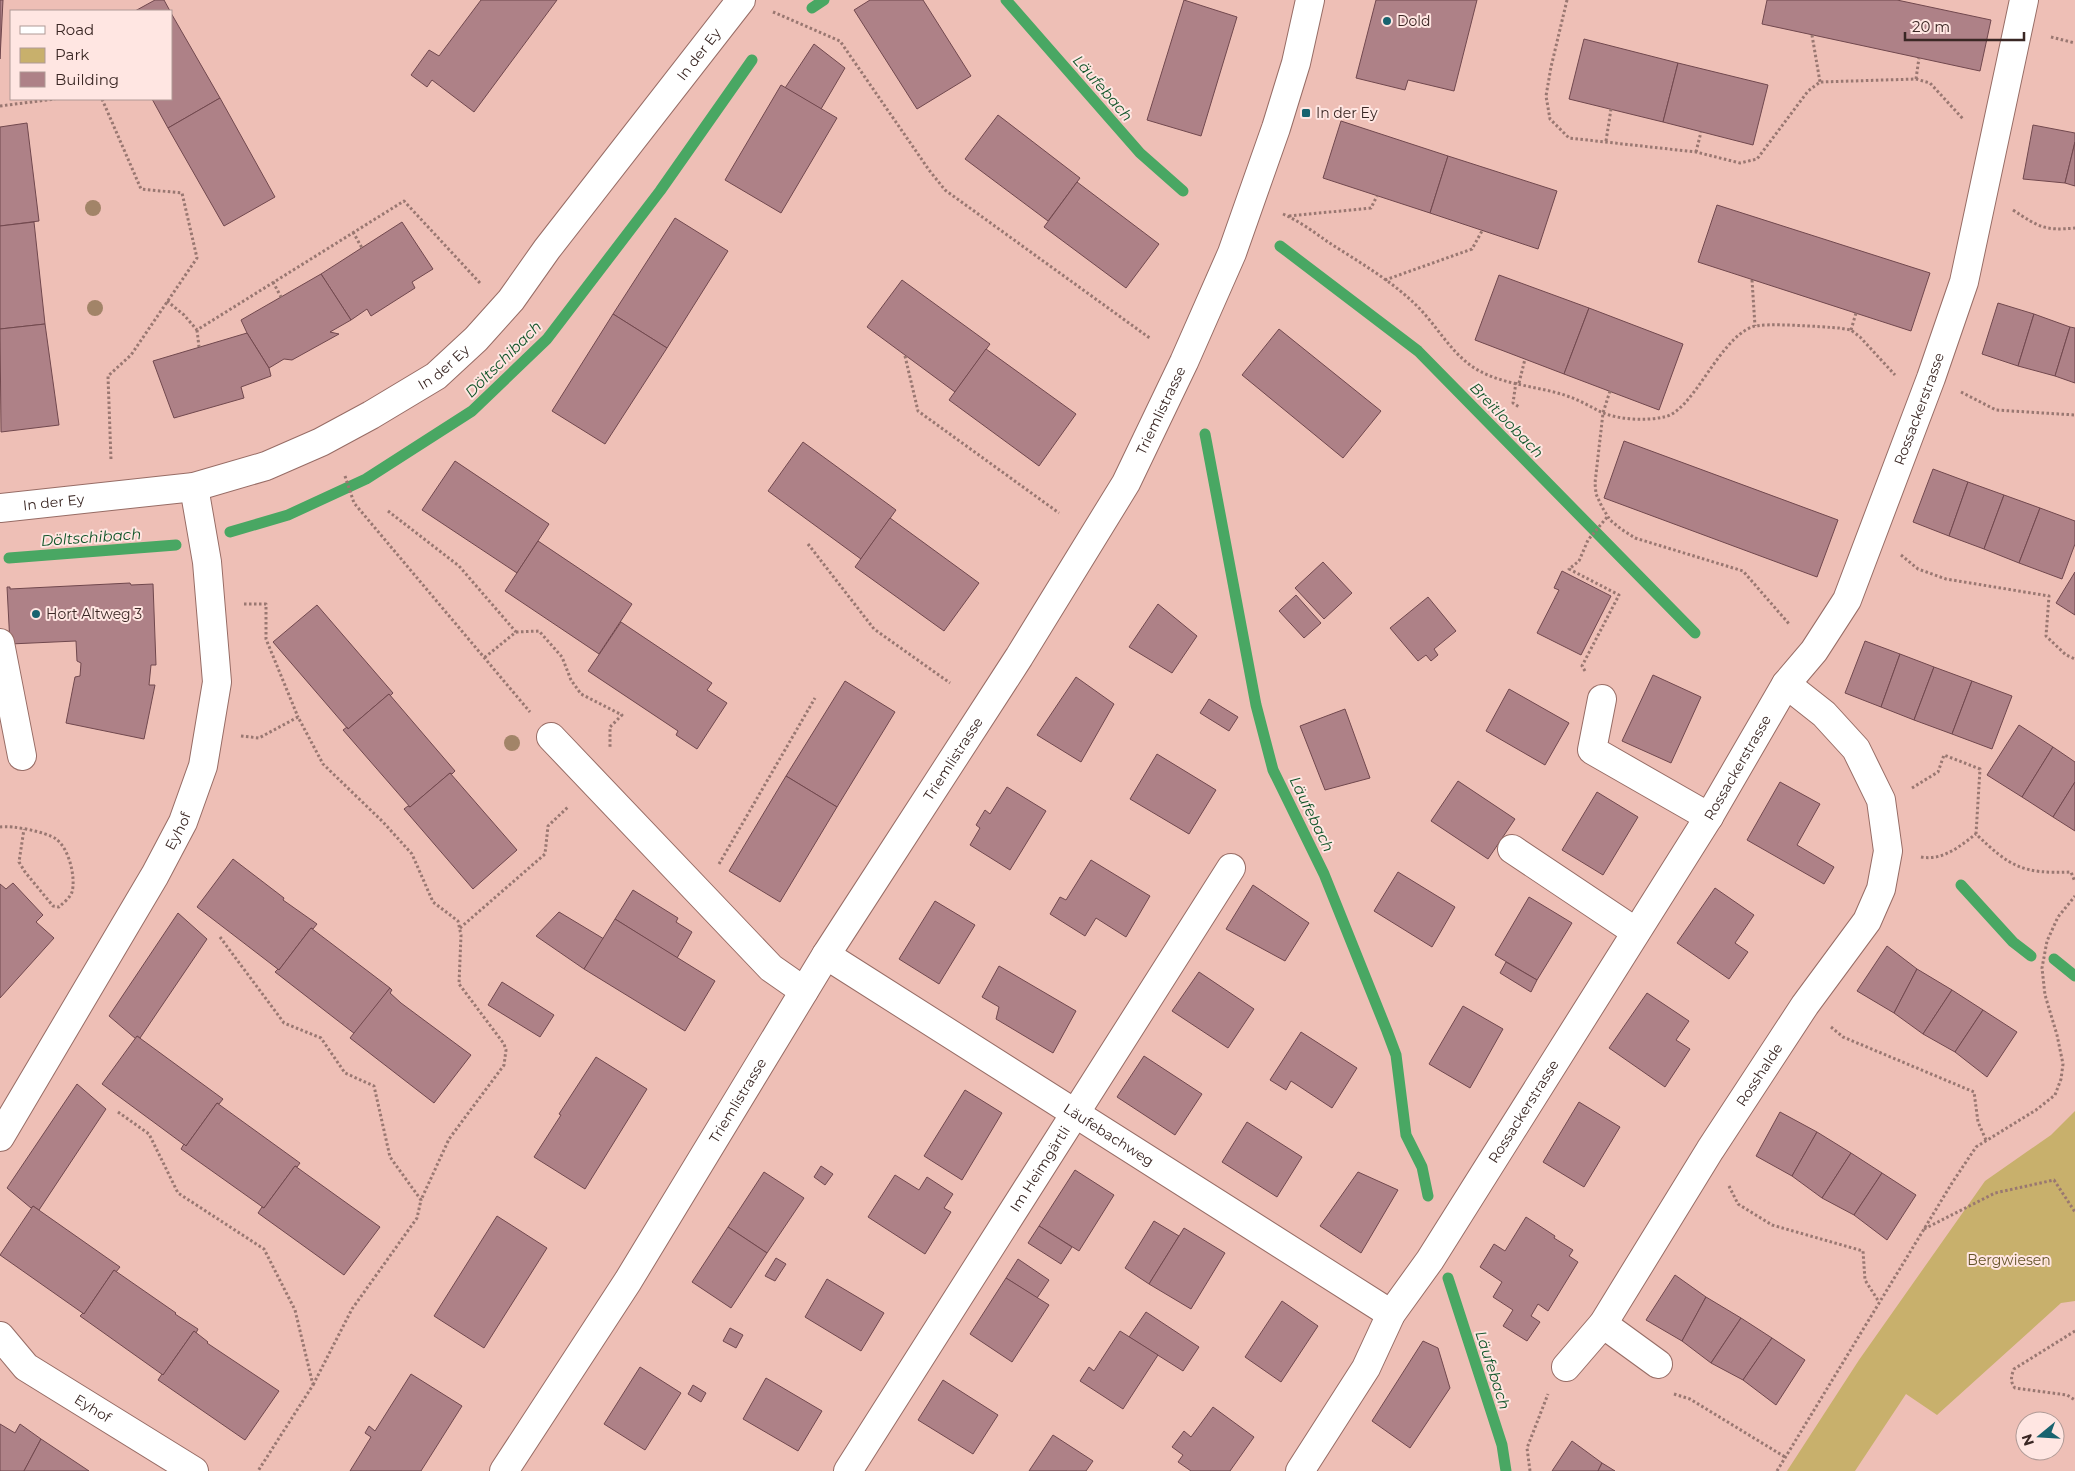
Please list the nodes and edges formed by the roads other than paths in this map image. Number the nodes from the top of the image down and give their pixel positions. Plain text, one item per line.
1 (741, 0) edge
2 (1310, 0) edge
3 (2024, 0) edge
4 (194, 486) junction
5 (0, 508) edge
6 (0, 642) edge
7 (1786, 684) junction
8 (1602, 699) road end
9 (551, 738) road end
10 (22, 756) dead end
11 (1708, 817) junction
12 (1512, 849) dead end
13 (1230, 868) dead end
14 (1636, 932) junction
15 (826, 955) junction
16 (804, 991) junction
17 (1074, 1115) junction
18 (0, 1136) edge
19 (1391, 1314) junction
20 (1603, 1324) junction
21 (0, 1336) edge
22 (1658, 1364) road end
23 (1566, 1366) road end
24 (194, 1471) edge
25 (504, 1471) edge
26 (848, 1471) edge
27 (1300, 1471) edge

1 - 4 street, In der Ey
2 - 15 street, Triemlistrasse
3 - 7 street, Rossackerstrasse
4 - 5 street, In der Ey
4 - 18 street, Eyhof
6 - 10 street
7 - 11 street, Rossackerstrasse
7 - 20 street, Rosshalde
8 - 11 street
9 - 16 street
11 - 14 street, Rossackerstrasse
12 - 14 street
13 - 17 street, Im Heimgärtli
14 - 19 street, Rossackerstrasse
15 - 16 street, Triemlistrasse
15 - 17 street, Läufebachweg
16 - 25 street, Triemlistrasse
17 - 19 street, Läufebachweg
17 - 26 street, Im Heimgärtli
19 - 27 street, Rossackerstrasse
20 - 22 street
20 - 23 street, Rosshalde
21 - 24 street, Eyhof

